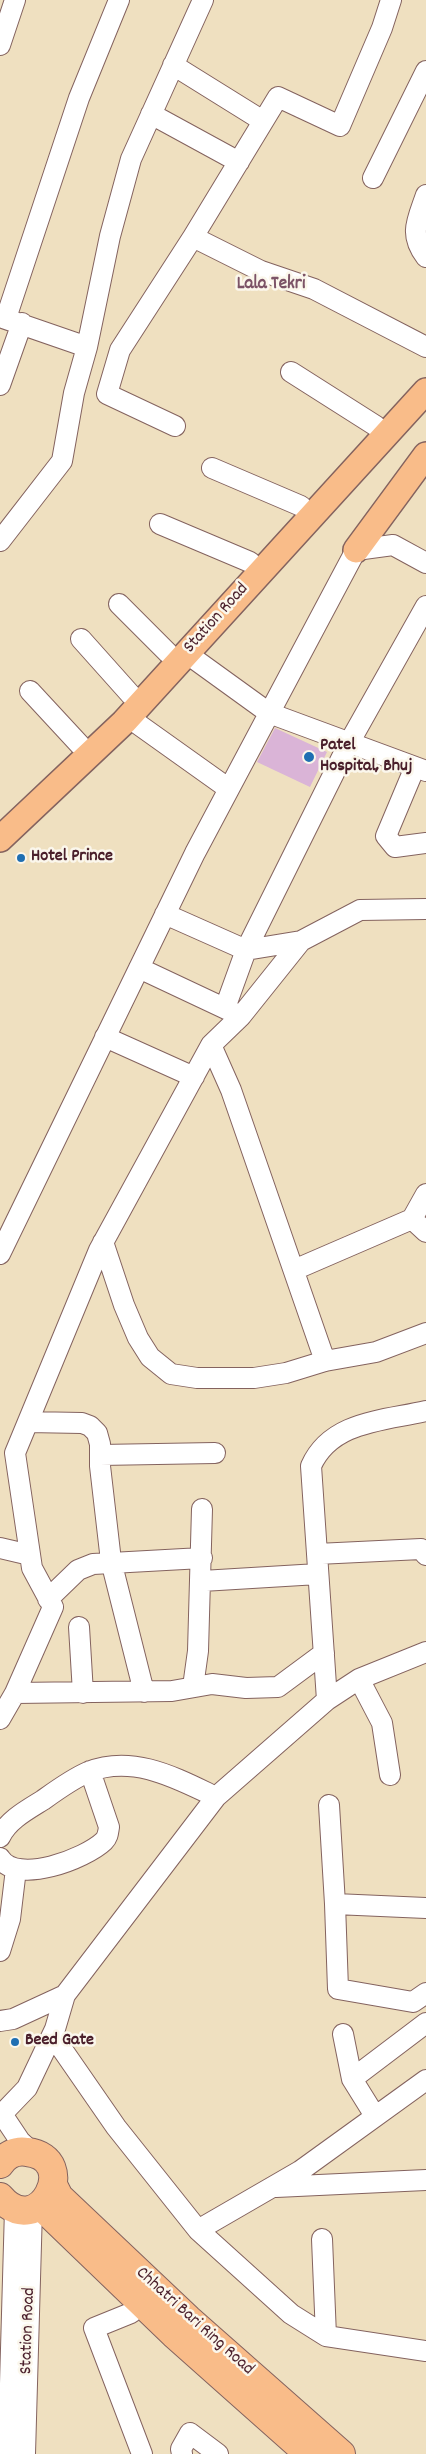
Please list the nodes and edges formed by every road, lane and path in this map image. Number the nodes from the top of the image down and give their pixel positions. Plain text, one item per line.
1 (15, 0) edge
2 (119, 0) edge
3 (203, 0) edge
4 (391, 0) edge
5 (0, 45) edge
6 (173, 65) junction
7 (426, 71) edge
8 (151, 114) junction
9 (263, 121) junction
10 (239, 162) junction
11 (373, 178) dead end
12 (426, 195) edge
13 (193, 237) junction
14 (426, 257) edge
15 (9, 319) edge
16 (87, 347) junction
17 (426, 347) edge
18 (291, 372) dead end
19 (426, 373) edge
20 (0, 384) edge
21 (426, 391) edge
22 (176, 426) dead end
23 (376, 426) junction
24 (426, 448) edge
25 (426, 455) edge
26 (212, 468) dead end
27 (301, 506) junction
28 (160, 524) dead end
29 (0, 540) edge
30 (362, 542) junction
31 (250, 562) junction
32 (426, 563) edge
33 (119, 604) dead end
34 (426, 606) edge
35 (81, 639) dead end
36 (177, 653) junction
37 (30, 690) dead end
38 (129, 706) junction
39 (269, 713) junction
40 (349, 743) junction
41 (80, 745) junction
42 (420, 769) edge
43 (229, 789) junction
44 (0, 820) edge
45 (0, 838) edge
46 (426, 843) edge
47 (426, 909) edge
48 (165, 914) junction
49 (301, 941) junction
50 (246, 950) junction
51 (139, 968) junction
52 (233, 1012) junction
53 (105, 1037) junction
54 (211, 1045) junction
55 (194, 1077) junction
56 (426, 1194) edge
57 (419, 1226) edge
58 (103, 1242) junction
59 (0, 1254) edge
60 (294, 1270) junction
61 (426, 1332) edge
62 (325, 1361) junction
63 (426, 1411) edge
64 (28, 1422) junction
65 (215, 1453) dead end
66 (7, 1454) edge
67 (100, 1455) junction
68 (202, 1510) dead end
69 (0, 1548) edge
70 (317, 1554) junction
71 (30, 1555) junction
72 (426, 1555) edge
73 (202, 1558) junction
74 (111, 1562) junction
75 (318, 1574) junction
76 (202, 1581) junction
77 (48, 1599) junction
78 (79, 1626) dead end
79 (426, 1652) edge
80 (324, 1653) junction
81 (360, 1679) junction
82 (193, 1687) junction
83 (144, 1692) junction
84 (15, 1693) junction
85 (83, 1693) junction
86 (327, 1700) junction
87 (0, 1719) edge
88 (90, 1771) junction
89 (390, 1775) dead end
90 (216, 1796) junction
91 (329, 1805) dead end
92 (0, 1837) edge
93 (8, 1863) edge
94 (335, 1904) junction
95 (426, 1908) edge
96 (0, 1951) edge
97 (65, 1994) junction
98 (419, 1998) edge
99 (0, 2021) edge
100 (426, 2023) edge
101 (343, 2034) dead end
102 (52, 2036) junction
103 (352, 2079) junction
104 (426, 2080) edge
105 (375, 2116) junction
106 (13, 2151) edge
107 (426, 2180) edge
108 (274, 2187) junction
109 (20, 2200) edge
110 (198, 2230) junction
111 (322, 2238) dead end
112 (131, 2313) dead end
113 (326, 2336) junction
114 (426, 2351) edge
115 (5, 2354) edge
116 (8, 2454) edge
117 (25, 2454) edge
118 (142, 2454) edge
119 (182, 2454) edge
120 (218, 2454) edge
121 (309, 2454) edge
122 (340, 2454) edge

1 - 5 street
2 - 15 street
3 - 6 street
4 - 9 street
6 - 8 street
6 - 9 street
7 - 11 street
8 - 10 street
8 - 16 street
9 - 10 street
10 - 13 street
12 - 14 street
13 - 17 street
13 - 22 street
15 - 16 street
15 - 20 street
16 - 29 street
18 - 23 street
19 - 23 main road, Station Road
21 - 36 main road, Station Road
23 - 27 main road, Station Road
24 - 30 main road
25 - 30 main road
26 - 27 street
27 - 31 main road, Station Road
28 - 31 street
30 - 32 street
30 - 39 street
31 - 36 main road, Station Road
33 - 36 street
34 - 40 street
35 - 38 street
36 - 38 main road, Station Road
36 - 39 street
37 - 41 street
38 - 41 main road, Station Road
38 - 43 street
38 - 45 main road, Station Road
39 - 40 street
39 - 43 street
40 - 42 street
40 - 50 street
41 - 44 main road, Station Road
42 - 46 street
43 - 48 street
47 - 49 street
48 - 50 street
48 - 51 street
49 - 50 street
49 - 52 street
50 - 52 street
51 - 52 street
51 - 53 street
52 - 54 street
53 - 55 street
53 - 59 street
54 - 55 street
54 - 60 street
55 - 58 street
56 - 57 street
57 - 60 street
58 - 62 street
58 - 64 street
60 - 62 street
61 - 62 street
63 - 70 street
64 - 66 street
64 - 67 street
65 - 67 street
66 - 71 street
67 - 74 street
68 - 73 street
69 - 71 street
70 - 72 street
70 - 75 street
71 - 77 street
73 - 74 street
73 - 76 street
74 - 77 street
74 - 83 street
75 - 76 street
75 - 80 street
76 - 82 street
77 - 84 street
78 - 85 street
79 - 81 street
80 - 82 street
80 - 86 street
81 - 86 street
81 - 89 street
82 - 83 street
83 - 85 street
84 - 85 street
84 - 87 street
86 - 90 street
88 - 90 street
88 - 92 street
88 - 93 street
90 - 97 street
91 - 94 street
93 - 96 street
94 - 95 street
94 - 98 street
97 - 99 street
97 - 102 street
98 - 100 street
100 - 103 street
101 - 103 street
102 - 106 street
102 - 110 street
103 - 105 street
104 - 105 street
105 - 108 street
106 - 109 highway
107 - 108 street
108 - 110 street
109 - 115 street, Station Road
109 - 117 street, Station Road
109 - 121 highway, Chhatri Bari Ring Road
109 - 122 highway, Chhatri Bari Ring Road
110 - 113 street
111 - 113 street
112 - 118 street
113 - 114 street
115 - 116 street, Station Road
119 - 120 street

